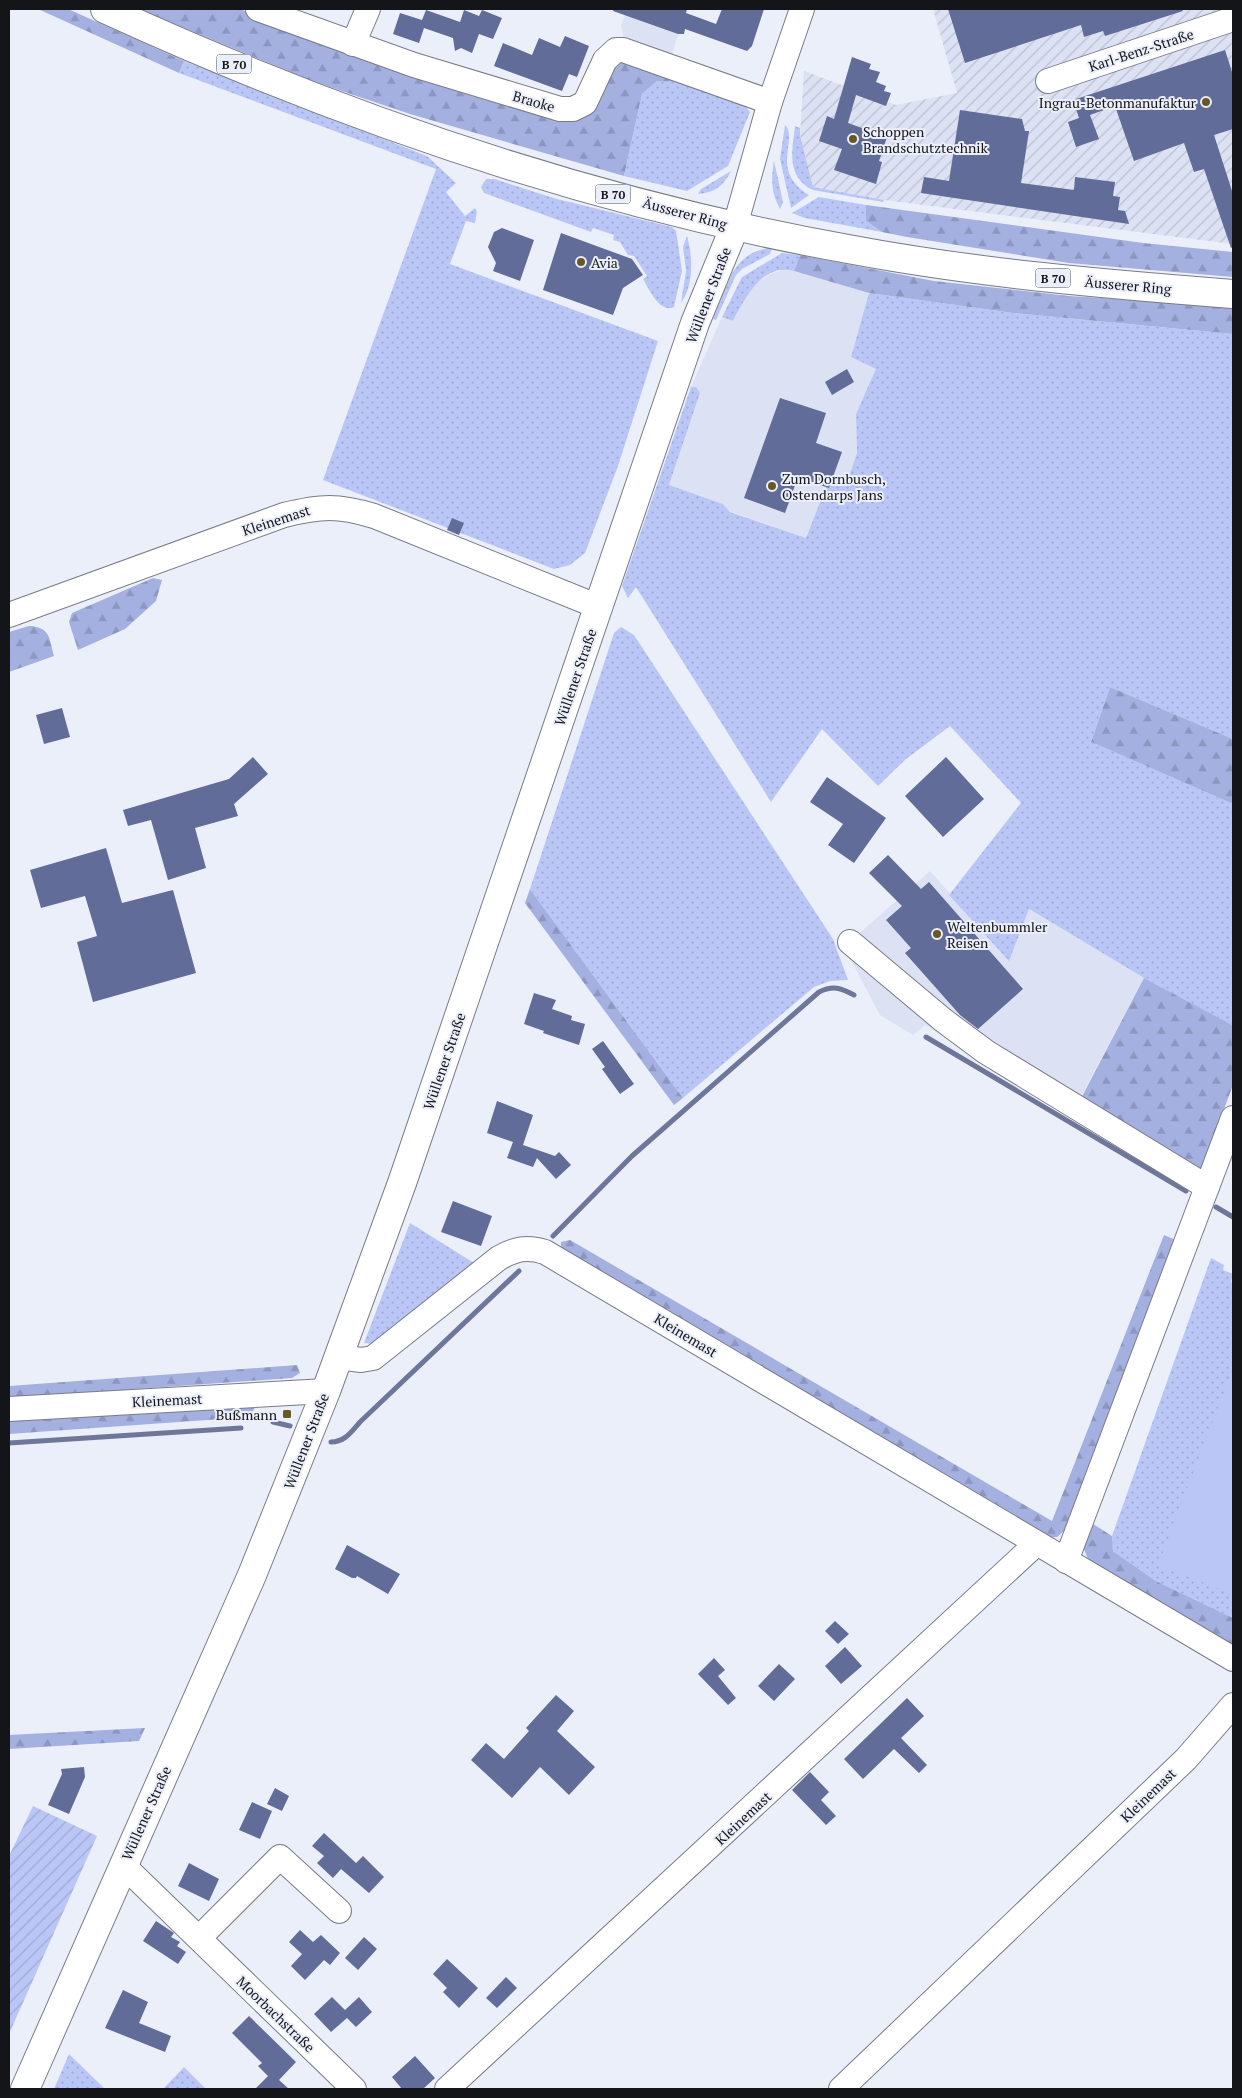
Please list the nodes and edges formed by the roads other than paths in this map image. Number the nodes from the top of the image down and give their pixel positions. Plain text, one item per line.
1 (105, 9) edge
2 (258, 9) edge
3 (368, 9) edge
4 (802, 9) edge
5 (1233, 19) edge
6 (353, 44) junction
7 (1048, 81) dead end
8 (770, 102) junction
9 (734, 226) junction
10 (1233, 294) edge
11 (599, 607) junction
12 (9, 615) edge
13 (850, 942) dead end
14 (1233, 1118) edge
15 (1207, 1187) junction
16 (339, 1357) junction
17 (326, 1391) junction
18 (9, 1409) edge
19 (1036, 1544) junction
20 (1066, 1561) junction
21 (1233, 1659) edge
22 (1233, 1705) edge
23 (123, 1865) junction
24 (338, 1911) dead end
25 (199, 1938) junction
26 (25, 2089) edge
27 (354, 2089) edge
28 (447, 2089) edge
29 (841, 2089) edge

1 - 9 main road, Äusserer Ring / B 70
2 - 6 street, Braoke
3 - 6 street
4 - 8 street, Wüllener Straße
5 - 7 street, Karl-Benz-Straße
6 - 8 street, Braoke
8 - 9 street, Wüllener Straße
9 - 10 main road, Äusserer Ring / B 70
9 - 11 main road, Wüllener Straße
11 - 12 street, Kleinemast
11 - 16 main road, Wüllener Straße
13 - 15 street
14 - 15 street
15 - 20 street
16 - 17 main road, Wüllener Straße
16 - 19 street, Kleinemast
17 - 18 street, Kleinemast
17 - 23 main road, Wüllener Straße
19 - 20 street, Kleinemast
19 - 28 street, Kleinemast
20 - 21 street, Kleinemast
22 - 29 street, Kleinemast
23 - 25 street, Moorbachstraße
23 - 26 main road, Wüllener Straße
24 - 25 street
25 - 27 street, Moorbachstraße

